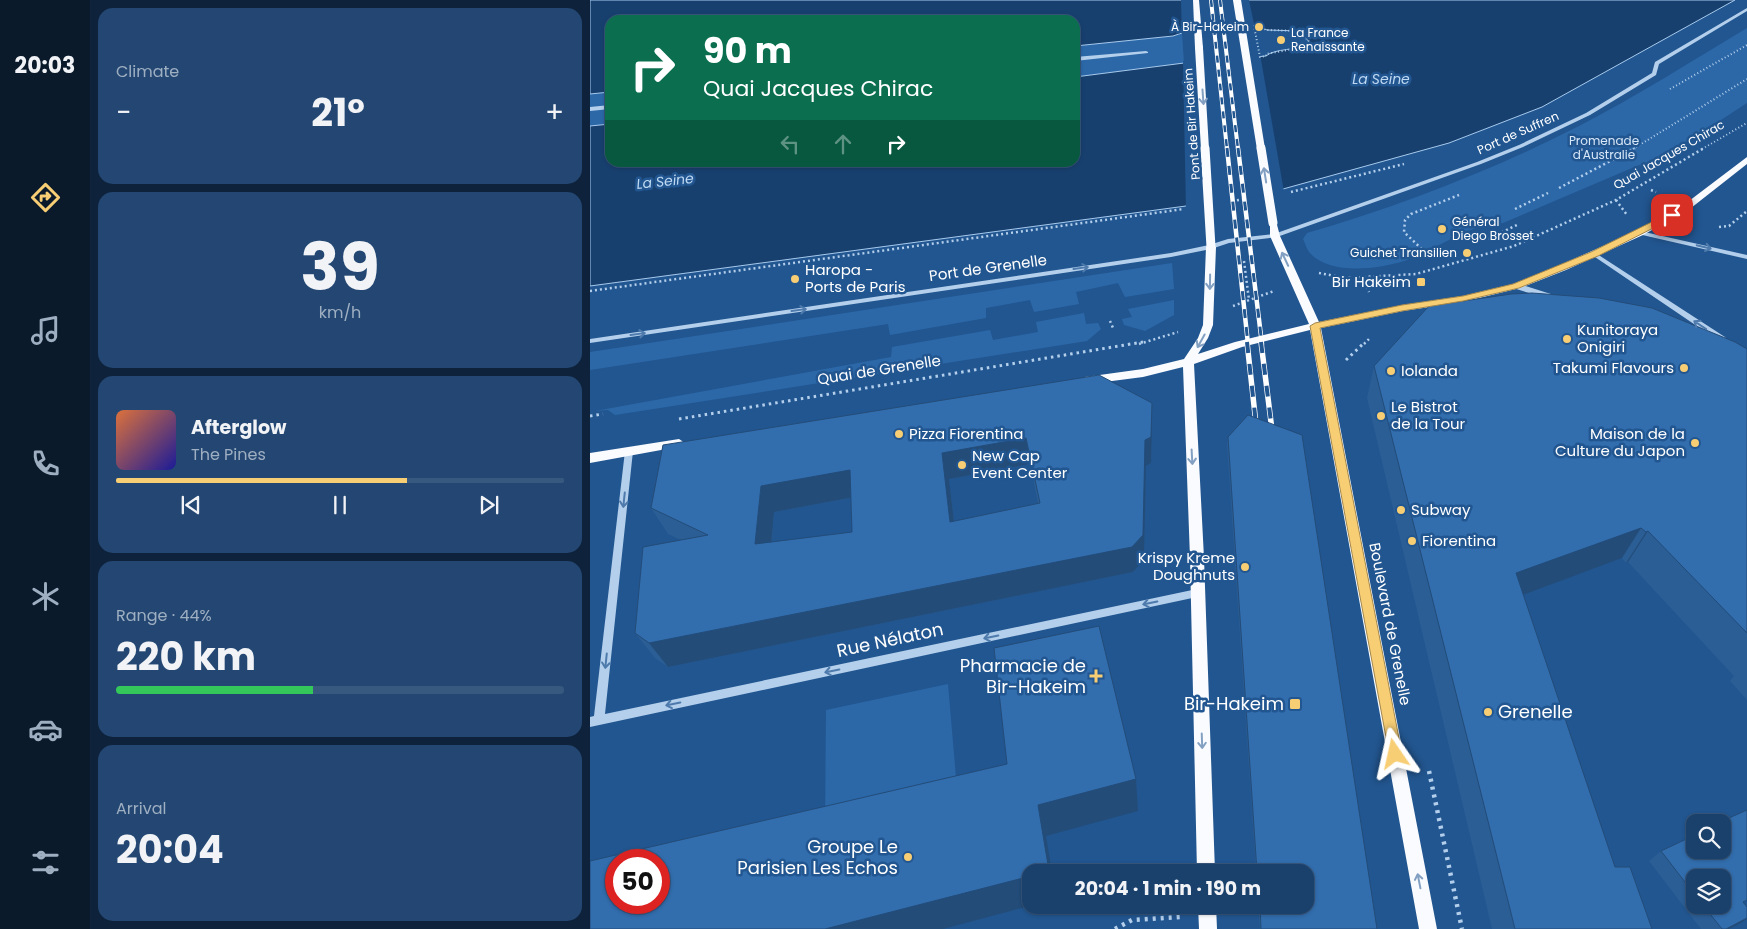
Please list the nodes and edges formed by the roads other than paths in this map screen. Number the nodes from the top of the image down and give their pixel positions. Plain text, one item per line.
1 (1196, 0) edge
2 (1237, 0) edge
3 (1747, 9) edge
4 (1146, 52) dead end
5 (1080, 59) edge
6 (605, 108) edge
7 (590, 109) edge
8 (1747, 160) edge
9 (1640, 233) junction
10 (1275, 236) junction
11 (1212, 246) junction
12 (1594, 254) junction
13 (1747, 257) edge
14 (1516, 286) junction
15 (1561, 300) edge
16 (1315, 326) junction
17 (590, 341) edge
18 (1714, 344) edge
19 (1188, 362) junction
20 (1073, 383) edge
21 (688, 442) edge
22 (629, 451) junction
23 (590, 458) edge
24 (1197, 593) junction
25 (595, 721) edge
26 (1206, 864) edge
27 (1428, 929) edge

1 -> 11 main road, Pont de Bir Hakeim, bridge
10 -> 2 main road, bridge
3 - 10 street, Port de Suffren
4 - 5 street
6 - 7 street
8 - 9 main road
9 - 12 main road
9 -> 13 street
10 - 11 street, Port de Suffren
16 -> 10 main road, Boulevard de Grenelle
17 -> 11 street, Port de Grenelle
11 -> 19 main road, Pont de Bir Hakeim
12 - 14 main road
18 -> 12 street
14 - 15 street
14 - 16 main road
16 - 19 main road
27 -> 16 main road, Boulevard de Grenelle
19 - 20 main road
19 -> 24 main road
21 - 22 main road
22 - 23 main road
22 -> 25 street
24 -> 25 street, Rue Nélaton
24 -> 26 main road

